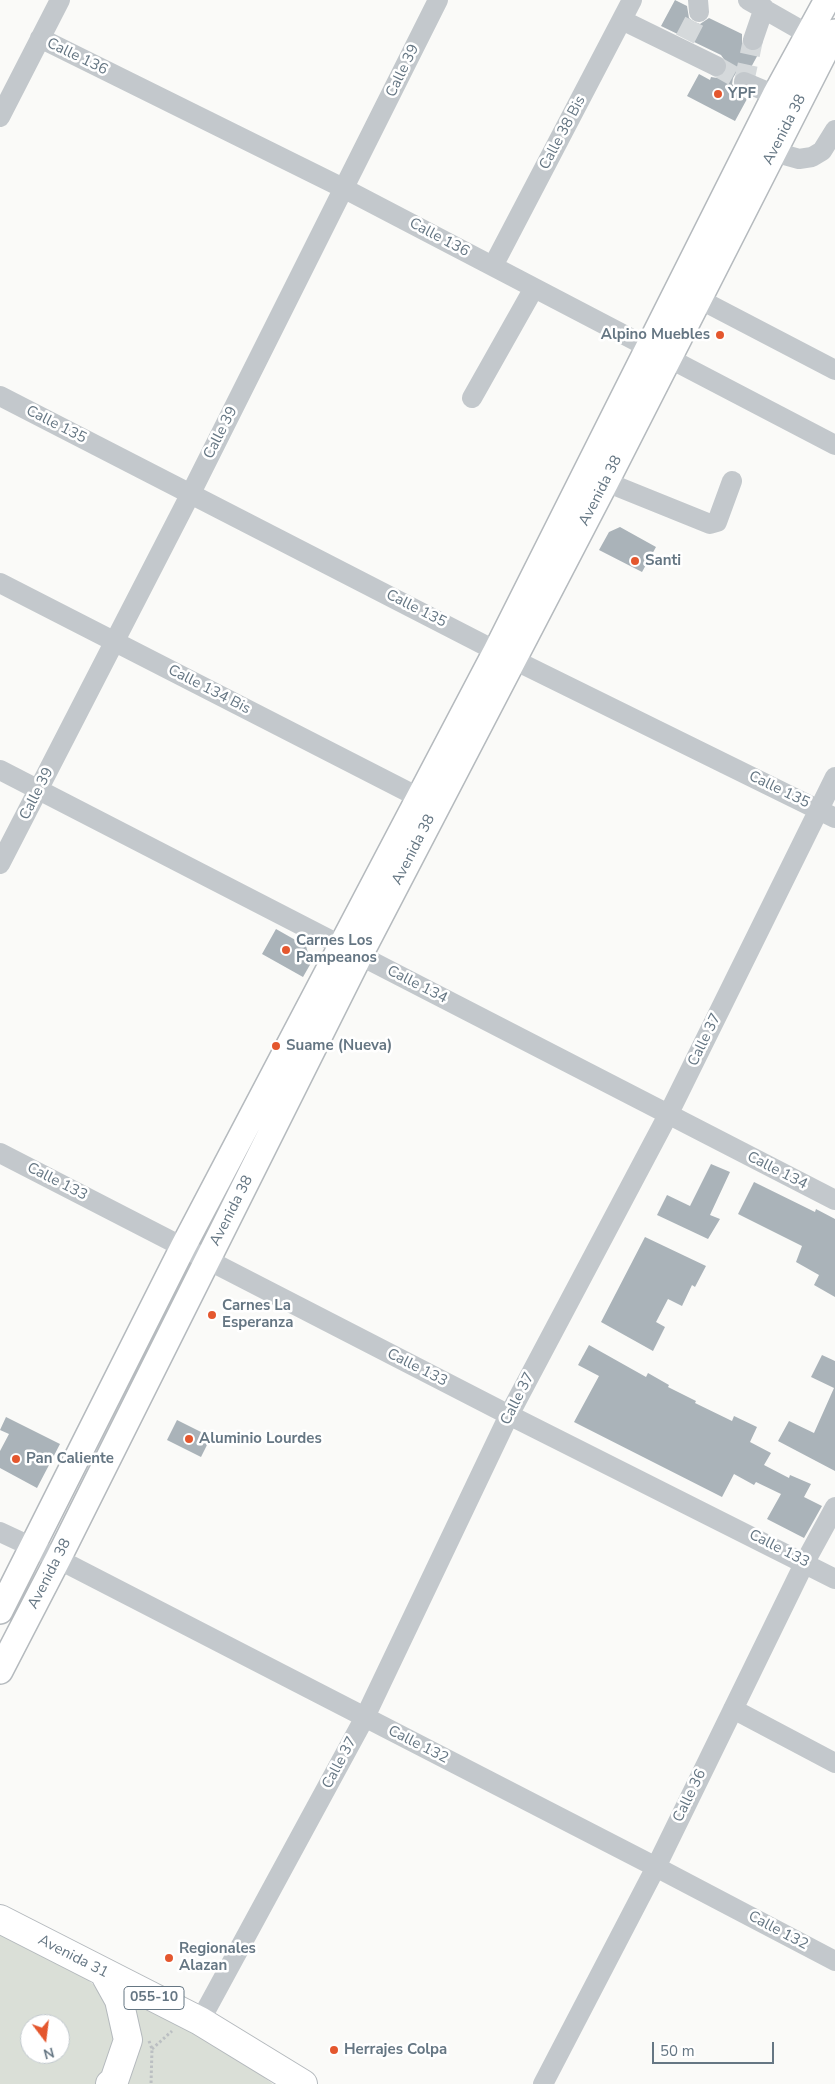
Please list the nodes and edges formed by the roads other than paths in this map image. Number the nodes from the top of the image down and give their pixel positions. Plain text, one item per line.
1 (60, 0) edge
2 (438, 0) edge
3 (632, 0) edge
4 (827, 0) edge
5 (756, 4) edge
6 (622, 20) junction
7 (40, 38) junction
8 (753, 40) tunnel mouth
9 (827, 40) edge
10 (716, 66) tunnel mouth
11 (744, 82) dead end
12 (775, 95) junction
13 (0, 117) edge
14 (835, 130) edge
15 (774, 152) junction
16 (345, 189) junction
17 (493, 266) junction
18 (534, 288) junction
19 (699, 299) junction
20 (658, 353) junction
21 (835, 370) edge
22 (0, 396) edge
23 (472, 398) dead end
24 (835, 445) edge
25 (732, 481) dead end
26 (606, 482) junction
27 (191, 493) junction
28 (0, 583) edge
29 (114, 641) junction
30 (505, 655) junction
31 (0, 770) edge
32 (835, 777) edge
33 (39, 790) junction
34 (418, 797) junction
35 (827, 814) edge
36 (0, 864) edge
37 (350, 951) junction
38 (668, 1115) junction
39 (0, 1153) edge
40 (835, 1200) edge
41 (183, 1247) junction
42 (207, 1260) junction
43 (509, 1415) junction
44 (835, 1507) edge
45 (0, 1532) edge
46 (33, 1549) junction
47 (58, 1559) junction
48 (805, 1562) junction
49 (835, 1579) edge
50 (0, 1611) edge
51 (0, 1671) edge
52 (733, 1709) junction
53 (365, 1717) junction
54 (835, 1763) edge
55 (656, 1867) junction
56 (0, 1919) edge
57 (835, 1961) edge
58 (104, 1973) junction
59 (191, 2017) junction
60 (110, 2084) edge
61 (303, 2084) edge
62 (543, 2084) edge

1 - 7 street
2 - 16 street, Calle 39
3 - 6 street, Calle 38 Bis
4 - 9 main road, Avenida 38
5 - 8 street
5 - 9 street
6 - 10 street
6 - 17 street, Calle 38 Bis
7 - 13 street
7 - 16 street, Calle 136
9 - 12 main road, Avenida 38
9 - 15 main road, Avenida 38
11 - 12 street
12 - 20 main road, Avenida 38
14 - 15 street
15 - 19 main road, Avenida 38
16 - 17 street, Calle 136
16 - 27 street, Calle 39
17 - 18 street, Calle 136
18 - 20 street, Calle 136
18 - 23 street
19 - 20 main road, Avenida 38
19 - 21 street
20 - 24 street, Calle 136
20 - 26 main road, Avenida 38
20 - 30 main road, Avenida 38
22 - 27 street, Calle 135
25 - 26 street
26 - 30 main road, Avenida 38
27 - 29 street, Calle 39
27 - 30 street, Calle 135
28 - 29 street, Calle 134 Bis
29 - 33 street, Calle 39
29 - 34 street, Calle 134 Bis
30 - 34 main road, Avenida 38
30 - 35 street, Calle 135
30 - 37 main road, Avenida 38
31 - 33 street, Calle 134
32 - 35 street, Calle 37
33 - 36 street, Calle 39
33 - 37 street, Calle 134
34 - 37 main road, Avenida 38
35 - 38 street, Calle 37
37 - 38 street, Calle 134
37 - 41 main road, Avenida 38
37 - 42 main road, Avenida 38
38 - 40 street, Calle 134
38 - 43 street, Calle 37
39 - 41 street, Calle 133
41 - 42 street, Calle 133
41 - 46 main road, Avenida 38
42 - 43 street, Calle 133
42 - 47 main road, Avenida 38
43 - 48 street, Calle 133
43 - 53 street, Calle 37
44 - 48 street, Calle 36
45 - 46 street, Calle 132
46 - 47 street, Calle 132
46 - 50 main road, Avenida 38
47 - 51 main road, Avenida 38
47 - 53 street, Calle 132
48 - 49 street, Calle 133
48 - 52 street, Calle 36
52 - 54 street
52 - 55 street, Calle 36
53 - 55 street, Calle 132
53 - 59 street, Calle 37
55 - 57 street, Calle 132
55 - 62 street, Calle 36
56 - 58 highway, Avenida 31 / 055-10
58 - 59 highway, Avenida 31 / 055-10
58 - 60 highway
59 - 61 highway, Avenida 31 / 055-10

